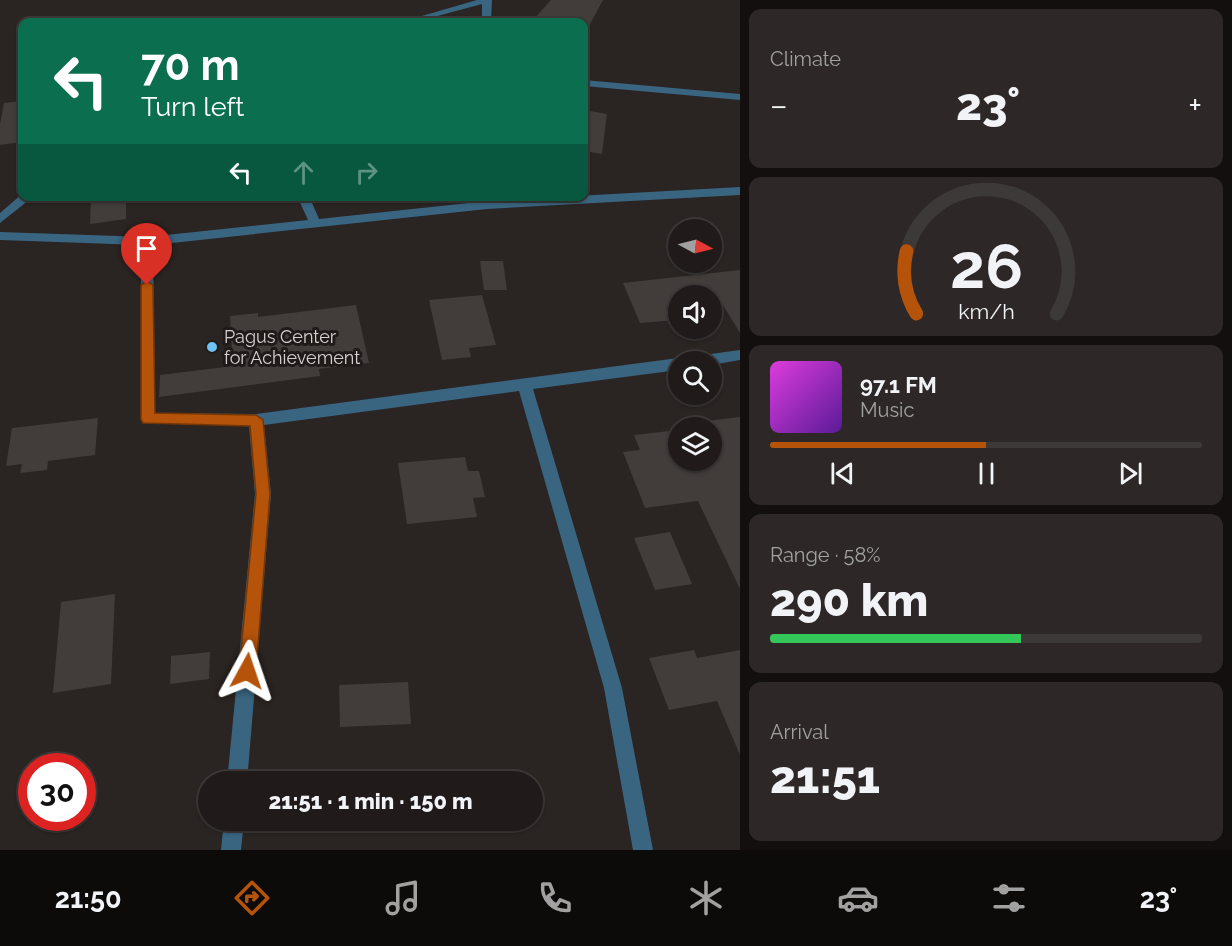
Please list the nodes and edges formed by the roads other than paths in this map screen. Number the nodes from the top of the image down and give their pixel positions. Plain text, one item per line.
1 (487, 0) edge
2 (420, 18) edge
3 (487, 18) edge
4 (588, 83) edge
5 (740, 98) edge
6 (740, 191) edge
7 (588, 197) edge
8 (22, 201) edge
9 (305, 201) edge
10 (487, 201) edge
11 (0, 219) edge
12 (315, 223) junction
13 (0, 236) edge
14 (147, 241) junction
15 (740, 355) edge
16 (722, 358) edge
17 (668, 365) edge
18 (524, 383) junction
19 (256, 420) junction
20 (238, 771) edge
21 (233, 831) edge
22 (231, 850) edge
23 (643, 850) edge

1 - 2 street
1 - 3 street
4 - 5 street
6 - 7 street
8 - 11 street
9 - 12 street
10 - 12 street
12 - 14 street
13 - 14 street
14 - 19 street
15 - 16 street
17 - 18 street
18 - 19 street
18 - 23 street
19 - 20 street
21 - 22 street

